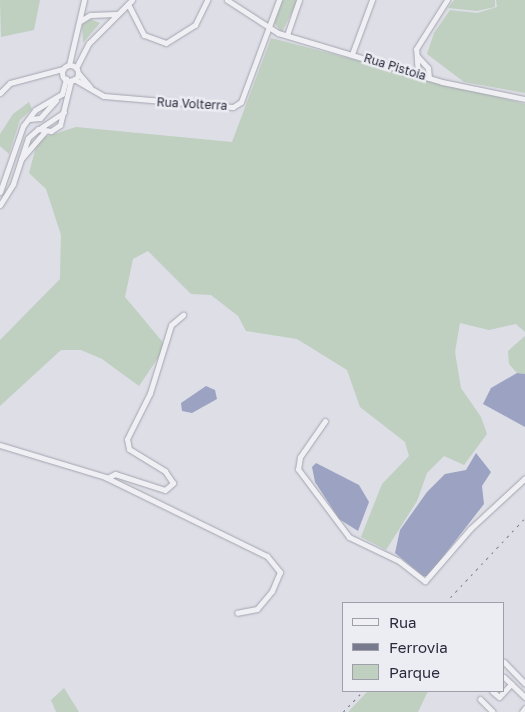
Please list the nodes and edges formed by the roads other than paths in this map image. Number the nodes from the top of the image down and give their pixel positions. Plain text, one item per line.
1 (207, 0) edge
2 (226, 0) edge
3 (279, 0) edge
4 (299, 0) edge
5 (372, 0) edge
6 (447, 0) edge
7 (84, 2) edge
8 (130, 2) edge
9 (116, 14) junction
10 (90, 15) junction
11 (99, 18) junction
12 (79, 21) junction
13 (268, 28) junction
14 (102, 29) junction
15 (287, 36) junction
16 (75, 42) junction
17 (86, 48) junction
18 (352, 54) junction
19 (417, 56) junction
20 (69, 65) junction
21 (77, 70) junction
22 (418, 74) junction
23 (67, 77) junction
24 (429, 78) junction
25 (94, 91) junction
26 (0, 93) edge
27 (525, 99) edge
28 (56, 100) junction
29 (64, 112) junction
30 (30, 119) junction
31 (41, 130) junction
32 (10, 169) junction
33 (17, 172) junction
34 (2, 190) edge
35 (9, 193) junction
36 (0, 205) edge
37 (184, 315) dead end
38 (325, 421) dead end
39 (0, 445) edge
40 (108, 478) junction
41 (525, 478) edge
42 (237, 613) dead end
43 (505, 663) edge
44 (505, 678) edge
45 (511, 684) junction
46 (525, 684) edge
47 (505, 690) edge
48 (493, 692) edge
49 (503, 692) edge
50 (525, 697) edge
51 (480, 699) dead end
52 (525, 708) edge
53 (493, 712) edge
54 (522, 712) edge

1 - 8 street
2 - 13 street, Rua Pistoia
3 - 13 street, Rua Volterra
4 - 15 street
5 - 18 street
6 - 19 street
7 - 10 street
7 - 12 street
8 - 9 street
9 - 11 street
9 - 14 street
10 - 11 street
10 - 12 street
11 - 14 street
12 - 16 street
13 - 15 street, Rua Pistoia
13 - 25 street, Rua Volterra
14 - 17 street
15 - 18 street, Rua Pistoia
16 - 17 street
16 - 20 street
17 - 21 street
18 - 22 street, Rua Pistoia
19 - 22 street
19 - 24 street
20 - 21 street
20 - 23 street
21 - 23 street
21 - 25 street
22 - 24 street, Rua Pistoia
23 - 25 street, Rua Volterra
23 - 26 street
23 - 28 street
23 - 29 street
24 - 27 street, Rua Pistoia
28 - 30 street
28 - 30 street
29 - 31 street
29 - 31 street
30 - 31 street
30 - 32 street
31 - 33 street
32 - 33 street
32 - 34 street
33 - 35 street
34 - 35 street
35 - 36 street
37 - 40 street
38 - 41 street
39 - 40 street
40 - 42 street
43 - 46 street
44 - 45 street
45 - 47 street
45 - 50 street
48 - 49 street
51 - 53 street
52 - 54 street

